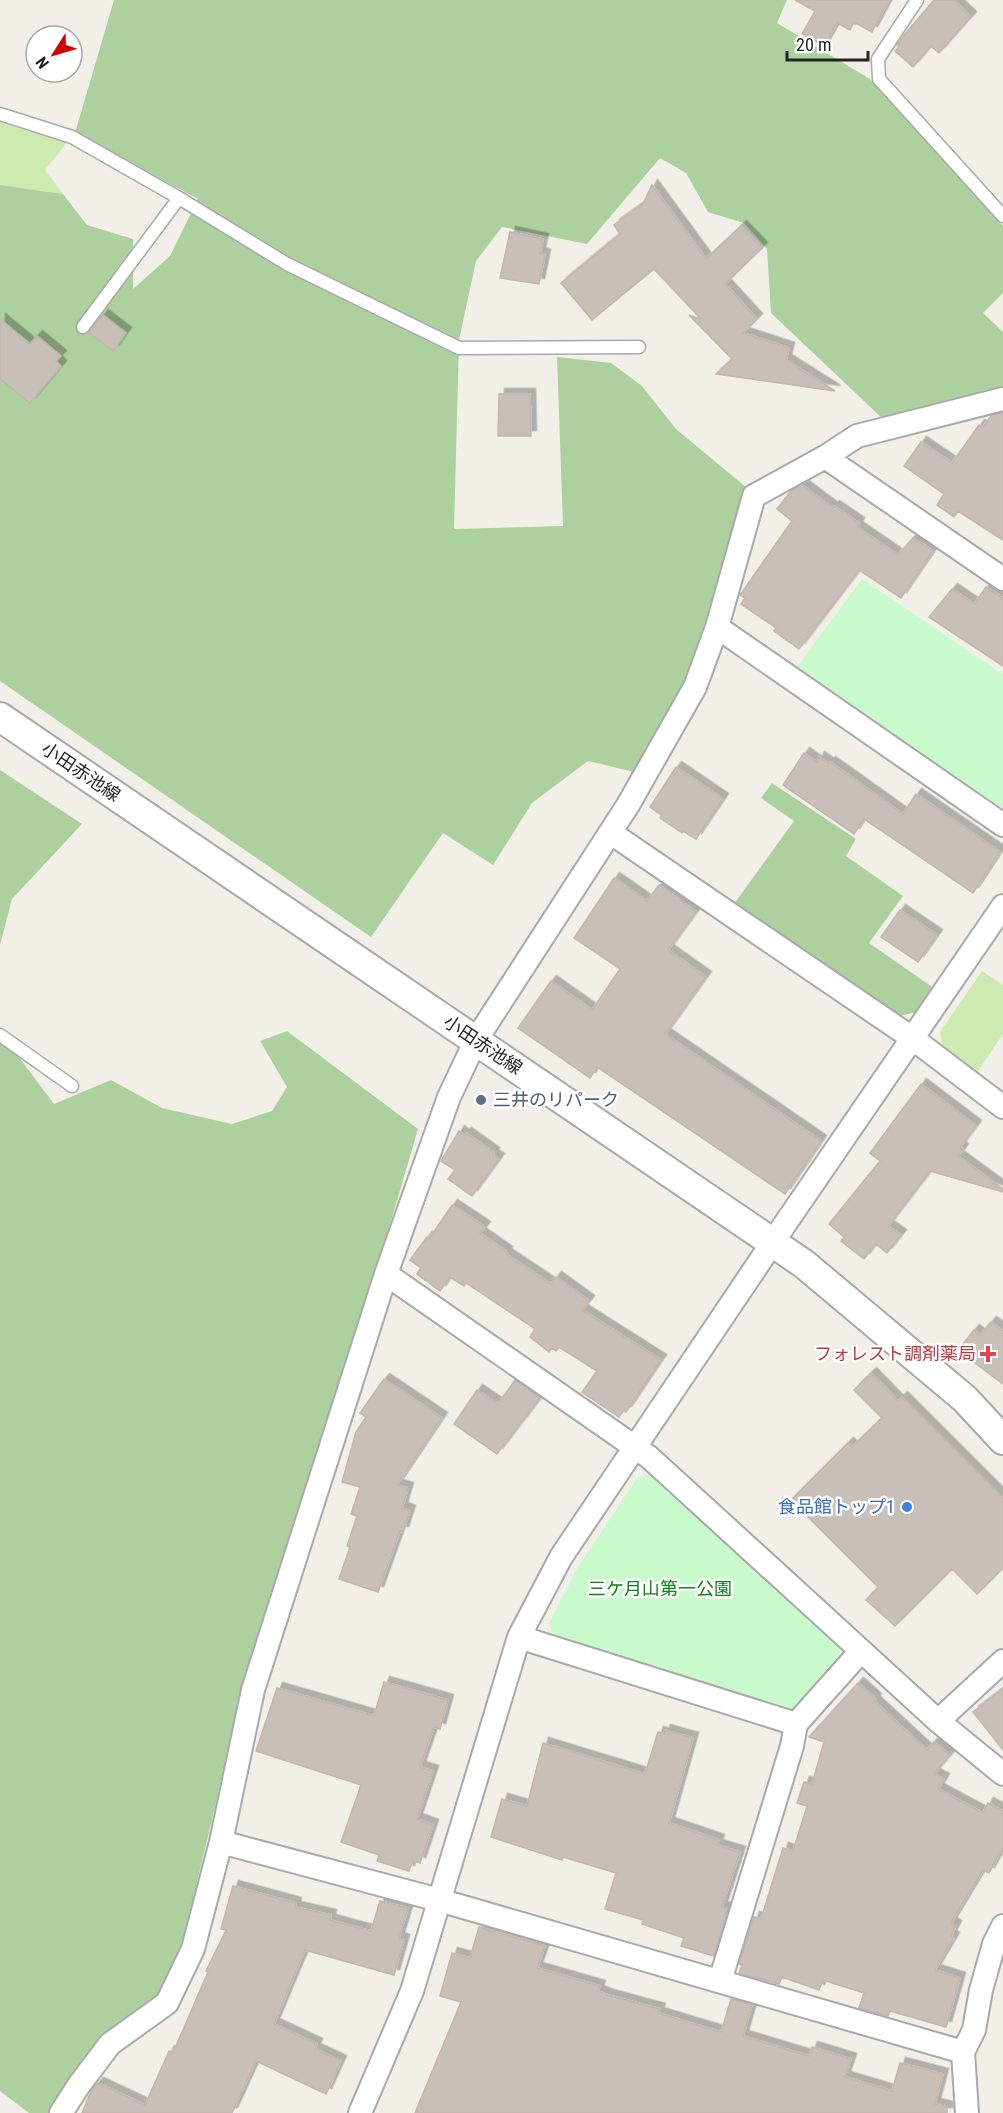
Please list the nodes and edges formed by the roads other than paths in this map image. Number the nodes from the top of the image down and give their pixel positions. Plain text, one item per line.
1 (917, 0) edge
2 (0, 114) edge
3 (178, 198) junction
4 (1003, 216) edge
5 (83, 327) dead end
6 (639, 347) dead end
7 (1003, 399) edge
8 (825, 457) junction
9 (1003, 579) edge
10 (717, 627) junction
11 (0, 717) edge
12 (1003, 825) edge
13 (611, 833) junction
14 (1003, 906) edge
15 (0, 1035) edge
16 (912, 1038) junction
17 (476, 1040) junction
18 (72, 1086) dead end
19 (1003, 1107) edge
20 (772, 1243) junction
21 (386, 1274) junction
22 (1003, 1440) edge
23 (635, 1446) junction
24 (519, 1637) junction
25 (861, 1650) junction
26 (1003, 1661) edge
27 (938, 1721) junction
28 (796, 1724) junction
29 (1003, 1774) edge
30 (221, 1842) junction
31 (439, 1900) junction
32 (1003, 1926) edge
33 (720, 1981) junction
34 (963, 2052) junction
35 (61, 2113) edge
36 (360, 2113) edge
37 (967, 2113) edge

1 - 4 lane
2 - 3 lane
3 - 5 lane
3 - 6 lane
7 - 8 street
8 - 9 street
8 - 10 street
10 - 12 street
10 - 13 street
11 - 17 street, 小田赤池線
13 - 16 street
13 - 17 street
14 - 16 street
15 - 18 lane
16 - 19 street
16 - 20 street
17 - 20 street, 小田赤池線
17 - 21 street
20 - 22 street, 小田赤池線
20 - 23 street
21 - 23 street
21 - 30 street
23 - 24 street
23 - 25 street
24 - 28 street
24 - 31 street
25 - 27 street
25 - 28 street
26 - 27 street
27 - 29 street
28 - 33 street
30 - 31 street
30 - 35 street
31 - 33 street
31 - 36 street
32 - 34 street
33 - 34 street
34 - 37 street

